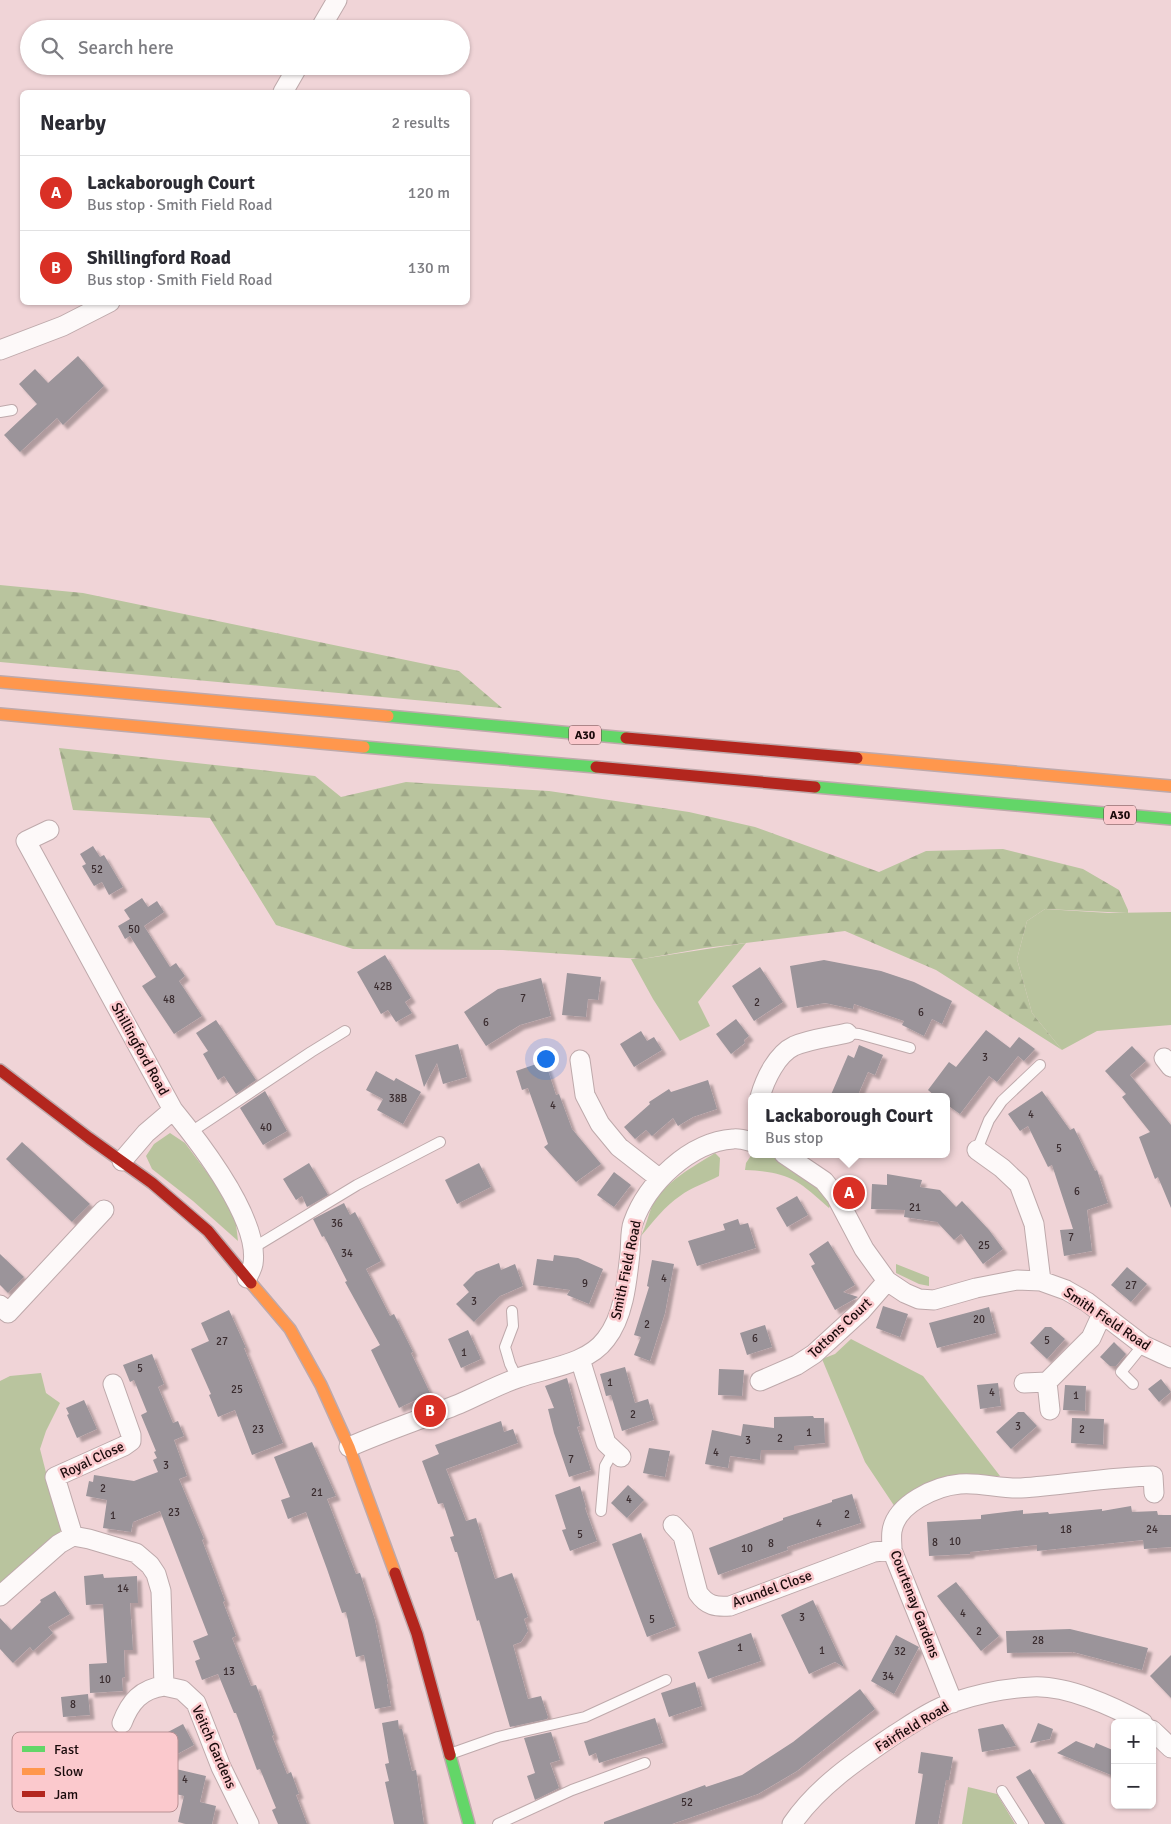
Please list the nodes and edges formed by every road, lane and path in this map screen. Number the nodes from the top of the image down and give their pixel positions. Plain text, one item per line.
1 (336, 0) edge
2 (325, 20) edge
3 (293, 75) edge
4 (284, 90) edge
5 (104, 305) edge
6 (0, 350) edge
7 (12, 410) dead end
8 (0, 412) edge
9 (0, 682) edge
10 (0, 714) edge
11 (1171, 786) edge
12 (1068, 811) junction
13 (1171, 819) edge
14 (1143, 828) dead end
15 (49, 830) dead end
16 (345, 1030) dead end
17 (847, 1033) joint
18 (910, 1048) dead end
19 (580, 1060) dead end
20 (1040, 1065) dead end
21 (0, 1070) edge
22 (762, 1093) edge
23 (173, 1110) junction
24 (191, 1132) junction
25 (748, 1138) edge
26 (440, 1142) dead end
27 (977, 1150) joint
28 (790, 1158) edge
29 (122, 1162) junction
30 (660, 1179) junction
31 (104, 1210) dead end
32 (253, 1248) junction
33 (248, 1278) junction
34 (887, 1281) junction
35 (1041, 1281) junction
36 (0, 1305) edge
37 (512, 1311) dead end
38 (1102, 1314) junction
39 (1143, 1345) junction
40 (1171, 1358) edge
41 (580, 1359) junction
42 (517, 1378) junction
43 (760, 1381) dead end
44 (1046, 1382) junction
45 (1024, 1383) dead end
46 (113, 1384) dead end
47 (1133, 1384) dead end
48 (1050, 1410) dead end
49 (349, 1447) junction
50 (617, 1453) joint
51 (1154, 1494) dead end
52 (601, 1511) dead end
53 (673, 1525) dead end
54 (73, 1536) junction
55 (892, 1550) junction
56 (0, 1596) edge
57 (666, 1680) dead end
58 (164, 1686) junction
59 (953, 1702) junction
60 (1134, 1719) edge
61 (122, 1723) dead end
62 (1156, 1734) edge
63 (1171, 1748) edge
64 (450, 1754) junction
65 (645, 1763) dead end
66 (1002, 1791) dead end
67 (249, 1824) edge
68 (469, 1824) edge
69 (498, 1824) edge
70 (792, 1824) edge
71 (1023, 1824) edge

1 - 2 street
3 - 4 street
5 - 6 street
7 - 8 lane
9 - 11 main road, A30
10 - 12 main road, A30
12 - 13 main road, A30
12 - 14 main road
15 - 23 street, Shillingford Road
16 - 24 lane
17 - 18 lane
17 - 22 street
19 - 30 street
20 - 27 lane
21 - 29 main road
23 - 24 street, Shillingford Road
23 - 29 street
24 - 32 street, Shillingford Road
25 - 30 street, Smith Field Road
26 - 32 lane
27 - 35 street
28 - 34 street, Smith Field Road
29 - 33 main road
30 - 41 street, Smith Field Road
31 - 36 street
32 - 33 street, Shillingford Road
33 - 49 main road
34 - 35 street, Smith Field Road
34 - 43 street, Tottons Court
35 - 38 street, Smith Field Road
37 - 42 lane
38 - 39 street, Smith Field Road
38 - 44 street
39 - 40 street, Smith Field Road
39 - 47 lane
41 - 42 street, Smith Field Road
41 - 50 street
42 - 49 street, Smith Field Road
44 - 45 street
44 - 48 street
46 - 54 street, Royal Close
49 - 64 main road
50 - 52 lane
51 - 55 street, Courtenay Gardens
53 - 55 street, Arundel Close
54 - 56 street
54 - 58 street
55 - 59 street, Courtenay Gardens
57 - 64 lane
58 - 61 street
58 - 67 street, Veitch Gardens
59 - 60 street, Fairfield Road
59 - 70 street, Fairfield Road
62 - 63 street
64 - 68 main road
65 - 69 lane
66 - 71 lane

